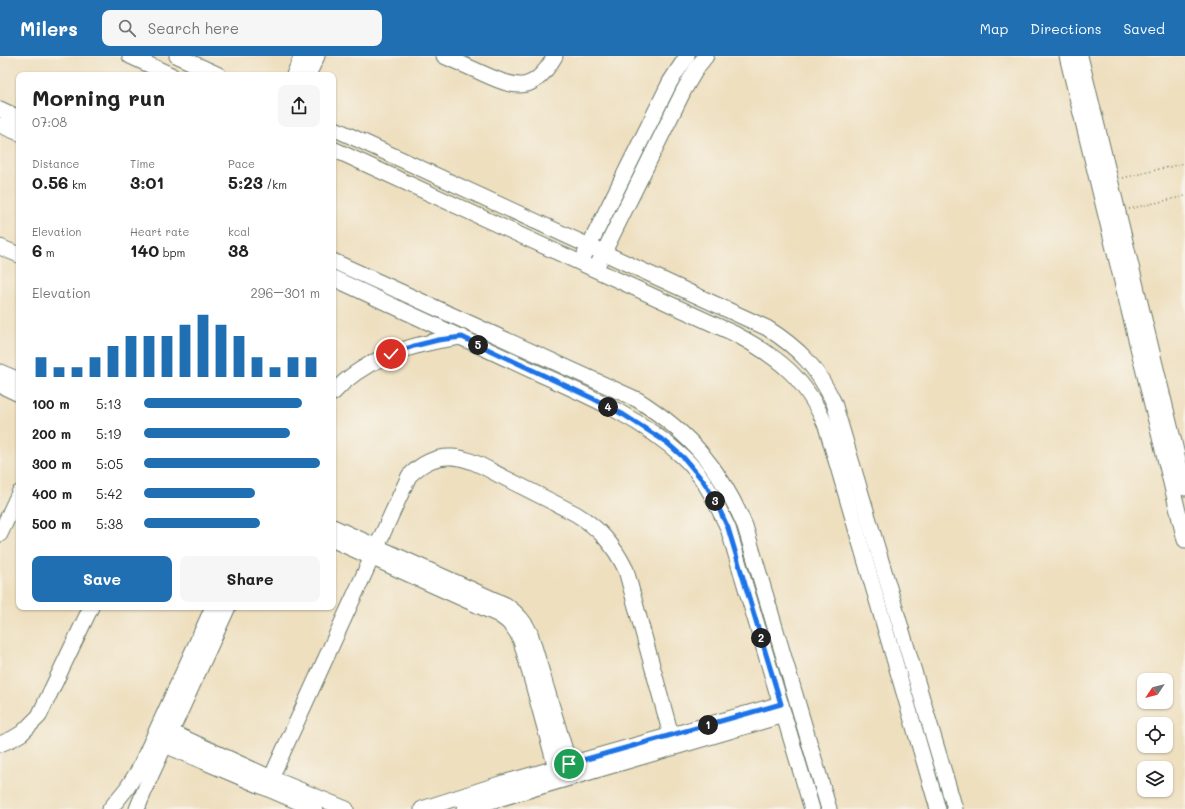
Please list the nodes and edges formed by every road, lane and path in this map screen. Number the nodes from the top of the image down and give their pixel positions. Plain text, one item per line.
1 (130, 56) edge
2 (177, 56) edge
3 (302, 56) edge
4 (317, 56) edge
5 (444, 56) edge
6 (555, 56) edge
7 (687, 56) edge
8 (706, 56) edge
9 (1068, 56) edge
10 (1080, 56) edge
11 (165, 72) edge
12 (212, 72) edge
13 (295, 72) edge
14 (309, 72) edge
15 (0, 109) edge
16 (16, 117) edge
17 (0, 125) edge
18 (336, 129) edge
19 (16, 132) edge
20 (336, 150) edge
21 (1185, 163) edge
22 (1110, 180) junction
23 (1185, 196) edge
24 (1118, 212) junction
25 (589, 246) junction
26 (0, 247) edge
27 (603, 253) junction
28 (16, 254) edge
29 (336, 262) edge
30 (581, 263) junction
31 (595, 270) junction
32 (336, 279) edge
33 (462, 337) junction
34 (0, 372) edge
35 (16, 379) edge
36 (0, 385) edge
37 (336, 390) edge
38 (16, 393) edge
39 (1185, 488) edge
40 (14, 514) edge
41 (336, 529) edge
42 (0, 534) edge
43 (1185, 540) edge
44 (336, 541) edge
45 (374, 552) junction
46 (90, 610) edge
47 (212, 610) edge
48 (227, 610) edge
49 (783, 710) junction
50 (671, 735) junction
51 (168, 738) junction
52 (0, 744) edge
53 (562, 766) junction
54 (271, 778) junction
55 (110, 809) edge
56 (137, 809) edge
57 (315, 809) edge
58 (346, 809) edge
59 (422, 809) edge
60 (464, 809) edge
61 (812, 809) edge
62 (829, 809) edge
63 (938, 809) edge
64 (955, 809) edge

1 - 11 street
2 - 12 street
3 - 13 street
4 - 14 street
5 - 6 street
7 - 25 street
8 - 27 street
9 - 43 street
10 - 22 street
15 - 16 street
17 - 19 street
18 - 25 street
20 - 30 street
21 - 22 path
22 - 24 street
23 - 24 path
24 - 39 street
25 - 27 street
25 - 30 street
26 - 28 street
27 - 31 street
27 - 64 street
29 - 62 street
30 - 31 street
31 - 63 street
32 - 33 street
33 - 37 street
33 - 49 street
34 - 35 street
36 - 38 street
40 - 42 street
41 - 45 street
44 - 45 street
45 - 50 street
45 - 53 street
45 - 54 street
46 - 52 street
47 - 55 street
48 - 51 street
49 - 50 street
49 - 60 street
49 - 61 street
50 - 53 street
51 - 54 street
51 - 56 street
51 - 57 street
53 - 59 street
54 - 58 street

